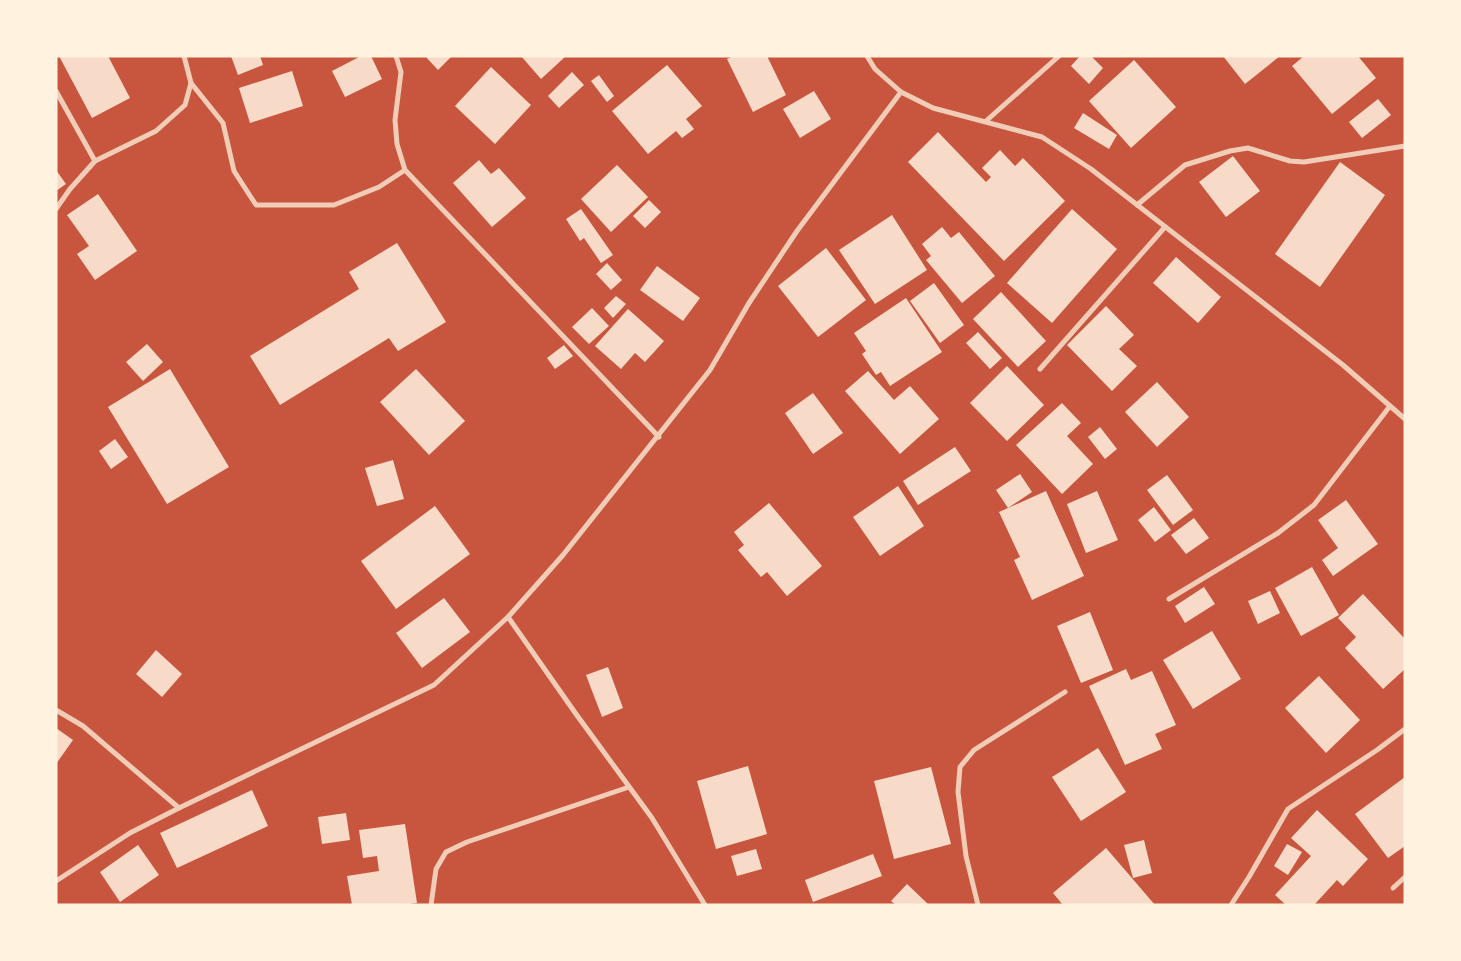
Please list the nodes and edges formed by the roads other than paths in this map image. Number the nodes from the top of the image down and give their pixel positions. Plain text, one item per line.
1 (184, 56) edge
2 (396, 56) edge
3 (867, 56) edge
4 (1059, 56) edge
5 (191, 83) junction
6 (56, 91) edge
7 (901, 92) junction
8 (986, 121) junction
9 (1405, 146) edge
10 (95, 161) junction
11 (405, 170) junction
12 (1136, 204) junction
13 (56, 209) edge
14 (1165, 227) junction
15 (1040, 369) dead end
16 (1390, 406) junction
17 (1405, 419) edge
18 (659, 437) junction
19 (1169, 599) dead end
20 (508, 617) junction
21 (1065, 692) dead end
22 (56, 710) edge
23 (1405, 729) edge
24 (629, 788) junction
25 (179, 808) junction
26 (1405, 877) edge
27 (56, 881) edge
28 (1393, 888) dead end
29 (431, 905) edge
30 (705, 905) edge
31 (978, 905) edge
32 (1231, 905) edge

1 - 5 street
2 - 11 street
3 - 7 street
4 - 8 street
5 - 10 street
5 - 11 street
6 - 10 street
7 - 8 street
7 - 18 street
8 - 12 street
9 - 12 street
10 - 13 street
11 - 18 street
12 - 14 street
14 - 15 street
14 - 16 street
16 - 17 street
16 - 19 street
18 - 20 street
20 - 24 street
20 - 25 street
21 - 31 street
22 - 25 street
23 - 32 street
24 - 29 street
24 - 30 street
25 - 27 street
26 - 28 street

